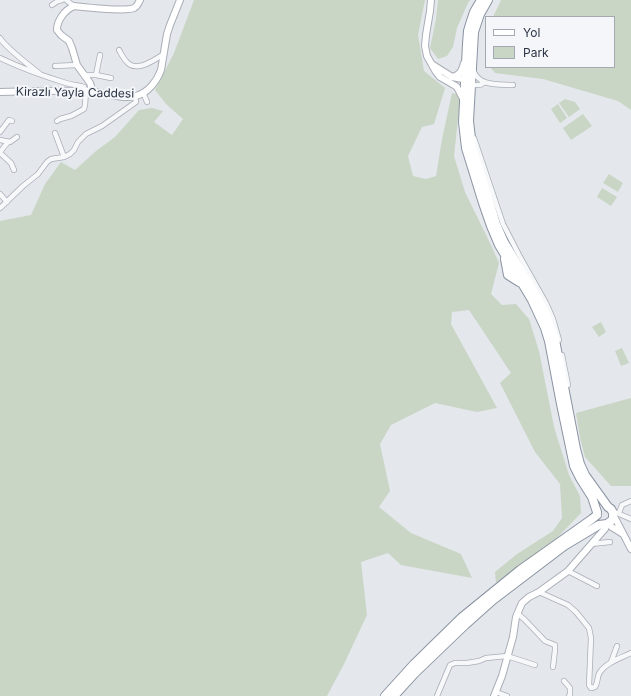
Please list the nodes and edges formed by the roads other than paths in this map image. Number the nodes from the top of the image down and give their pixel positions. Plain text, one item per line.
1 (62, 0) edge
2 (66, 0) edge
3 (140, 0) edge
4 (180, 0) edge
5 (431, 0) edge
6 (481, 0) edge
7 (488, 0) edge
8 (52, 5) dead end
9 (74, 6) junction
10 (0, 38) edge
11 (119, 50) dead end
12 (467, 50) junction
13 (164, 54) junction
14 (100, 55) dead end
15 (0, 58) edge
16 (472, 64) junction
17 (78, 65) junction
18 (55, 66) dead end
19 (84, 75) junction
20 (96, 75) junction
21 (43, 76) junction
22 (111, 78) dead end
23 (450, 79) junction
24 (484, 82) junction
25 (467, 83) junction
26 (513, 85) dead end
27 (88, 91) junction
28 (0, 92) edge
29 (143, 92) junction
30 (136, 96) junction
31 (147, 102) dead end
32 (464, 102) junction
33 (12, 121) dead end
34 (57, 121) dead end
35 (0, 132) edge
36 (55, 133) dead end
37 (17, 137) dead end
38 (0, 140) edge
39 (8, 142) junction
40 (0, 152) edge
41 (64, 157) junction
42 (14, 170) dead end
43 (0, 194) edge
44 (7, 202) junction
45 (0, 208) edge
46 (631, 501) edge
47 (613, 512) junction
48 (597, 514) junction
49 (631, 519) edge
50 (605, 524) junction
51 (622, 534) junction
52 (610, 542) dead end
53 (591, 544) junction
54 (631, 549) edge
55 (568, 571) junction
56 (597, 586) dead end
57 (539, 592) junction
58 (517, 613) junction
59 (617, 646) dead end
60 (631, 653) edge
61 (507, 656) junction
62 (611, 662) junction
63 (535, 665) dead end
64 (554, 666) dead end
65 (564, 681) dead end
66 (495, 694) edge
67 (385, 696) edge
68 (394, 696) edge
69 (437, 696) edge
70 (507, 696) edge
71 (569, 696) edge

1 - 8 street
2 - 9 street
3 - 9 street
4 - 13 street, Kirazlı Yayla Caddesi
5 - 23 street
6 - 12 highway
7 - 16 highway
9 - 17 street
10 - 21 street
11 - 13 street
12 - 23 street
12 - 25 highway
13 - 29 street, Kirazlı Yayla Caddesi
14 - 20 street
15 - 21 street
16 - 24 street
16 - 25 highway
17 - 18 street
17 - 19 street
19 - 20 street
19 - 27 street
20 - 22 street
21 - 27 street
23 - 25 street
23 - 32 street
24 - 25 street
24 - 26 street
25 - 32 highway
25 - 47 highway
27 - 28 street, Kirazlı Yayla Caddesi
27 - 30 street, Kirazlı Yayla Caddesi
27 - 34 street
29 - 30 street, Kirazlı Yayla Caddesi
29 - 31 street
30 - 41 street
32 - 48 highway
33 - 35 street
36 - 41 street
37 - 39 street
38 - 39 street
39 - 40 street
40 - 42 street
41 - 44 street
43 - 44 street
44 - 45 street
46 - 47 street
47 - 48 highway
47 - 49 street
47 - 50 highway
47 - 51 street
48 - 50 highway
48 - 67 highway
50 - 51 street
50 - 53 street
50 - 68 highway
51 - 54 street
52 - 53 street
53 - 55 street
55 - 56 street
55 - 57 street
57 - 58 street
57 - 62 street
58 - 61 street
58 - 64 street
59 - 62 street
60 - 62 street
61 - 63 street
61 - 66 street
61 - 69 street
65 - 71 street
66 - 70 street

